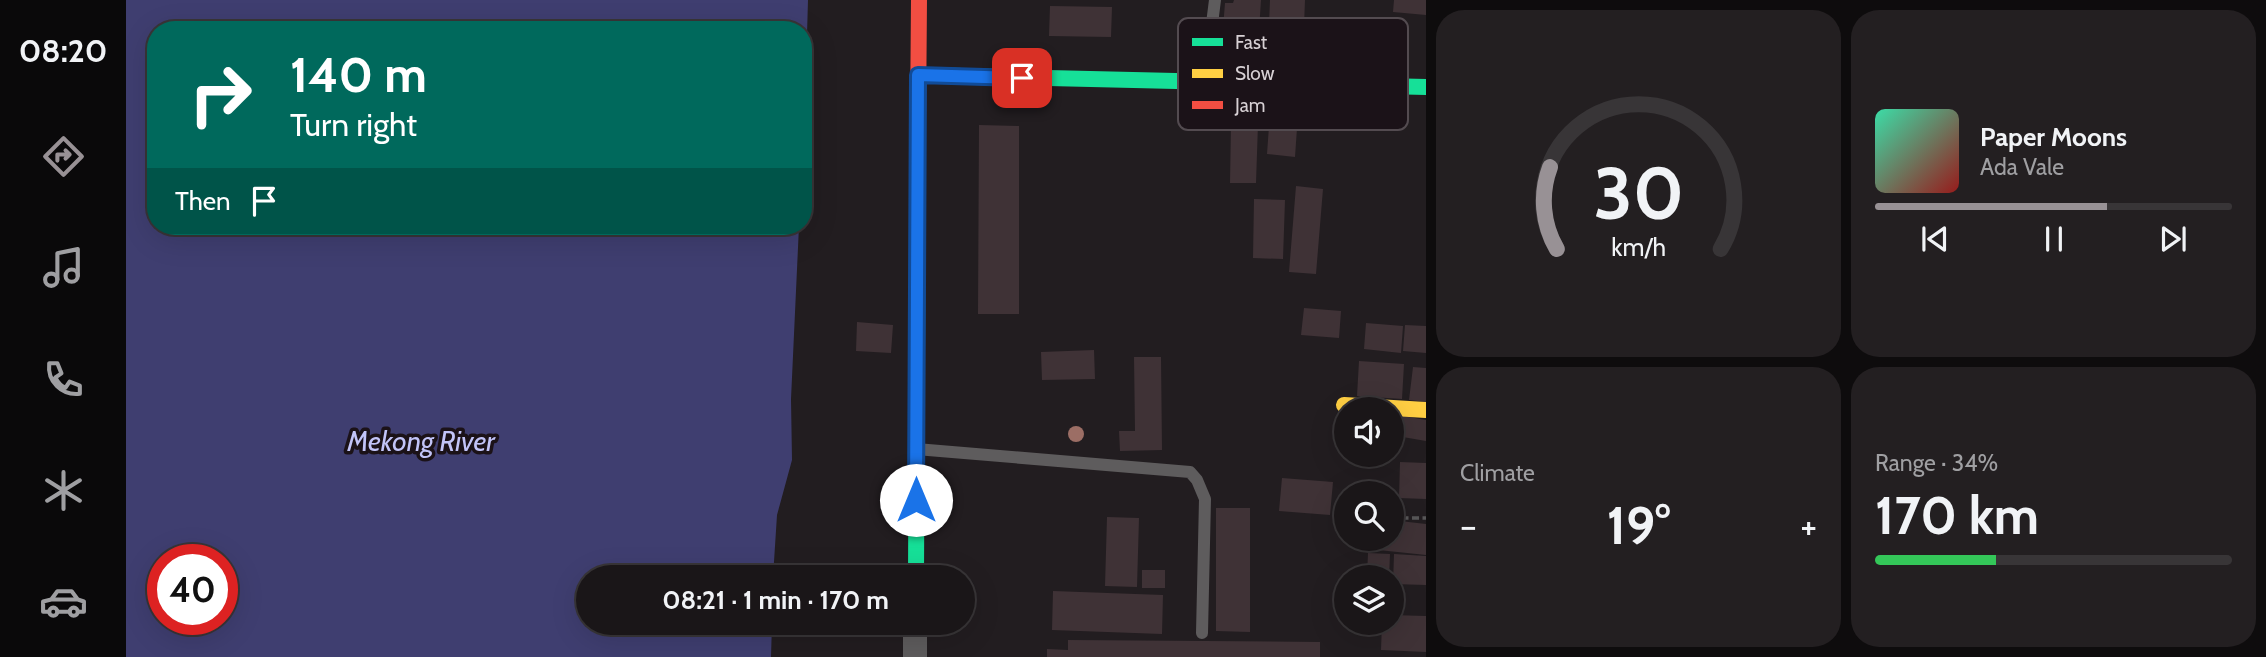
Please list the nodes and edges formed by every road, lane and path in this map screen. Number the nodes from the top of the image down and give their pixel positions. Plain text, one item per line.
1 (919, 0) edge
2 (1215, 0) edge
3 (1213, 18) edge
4 (918, 75) junction
5 (1178, 81) edge
6 (1408, 87) edge
7 (1426, 87) edge
8 (1404, 409) edge
9 (1426, 410) edge
10 (916, 449) junction
11 (1404, 517) edge
12 (1426, 518) edge
13 (916, 565) edge
14 (1202, 633) dead end
15 (915, 635) edge
16 (915, 657) edge

1 - 4 street
2 - 3 lane
4 - 5 street
4 - 10 street
6 - 7 street
8 - 9 street
10 - 13 street
10 - 14 lane
11 - 12 path
15 - 16 street

